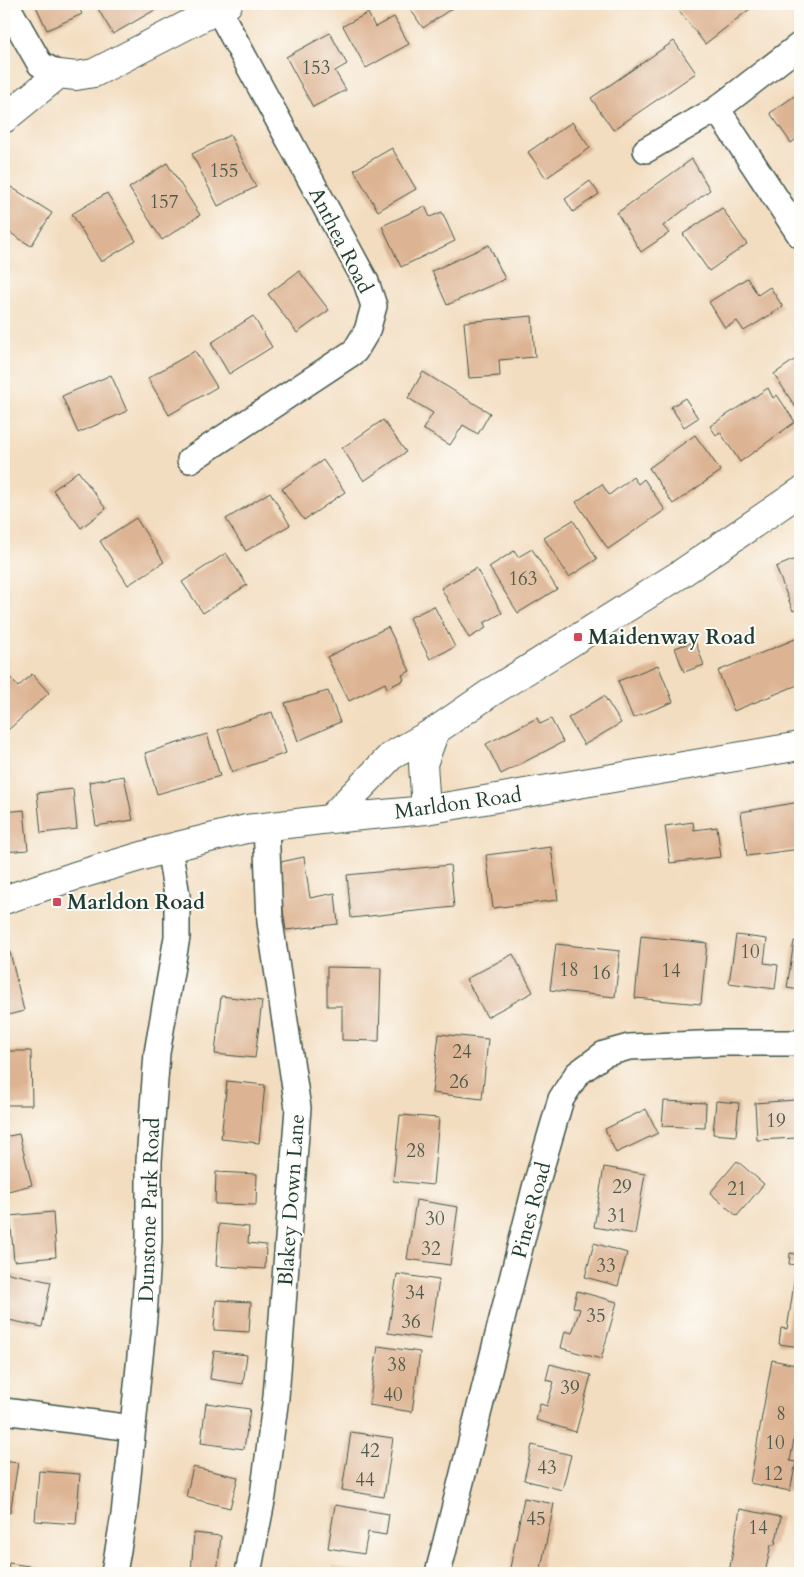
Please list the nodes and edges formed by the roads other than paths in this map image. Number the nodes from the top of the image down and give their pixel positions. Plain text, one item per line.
1 (6, 4) edge
2 (223, 6) edge
3 (800, 45) edge
4 (59, 74) junction
5 (716, 109) junction
6 (4, 119) edge
7 (646, 150) dead end
8 (800, 235) edge
9 (190, 460) dead end
10 (800, 492) edge
11 (435, 731) junction
12 (800, 746) edge
13 (426, 810) junction
14 (330, 818) junction
15 (266, 826) junction
16 (169, 848) junction
17 (4, 900) edge
18 (800, 1043) edge
19 (4, 1411) edge
20 (132, 1428) junction
21 (114, 1573) edge
22 (248, 1573) edge
23 (438, 1573) edge

1 - 4 street
2 - 4 street
2 - 9 street, Anthea Road
3 - 5 street
4 - 6 street
5 - 7 street
5 - 8 street
10 - 11 street
11 - 13 street
11 - 14 street
12 - 13 street, Marldon Road
13 - 14 street, Marldon Road
14 - 15 street, Marldon Road
15 - 16 street, Marldon Road
15 - 22 street, Blakey Down Lane
16 - 17 street, Marldon Road
16 - 20 street, Dunstone Park Road
18 - 23 street, Pines Road
19 - 20 street
20 - 21 street, Dunstone Park Road

